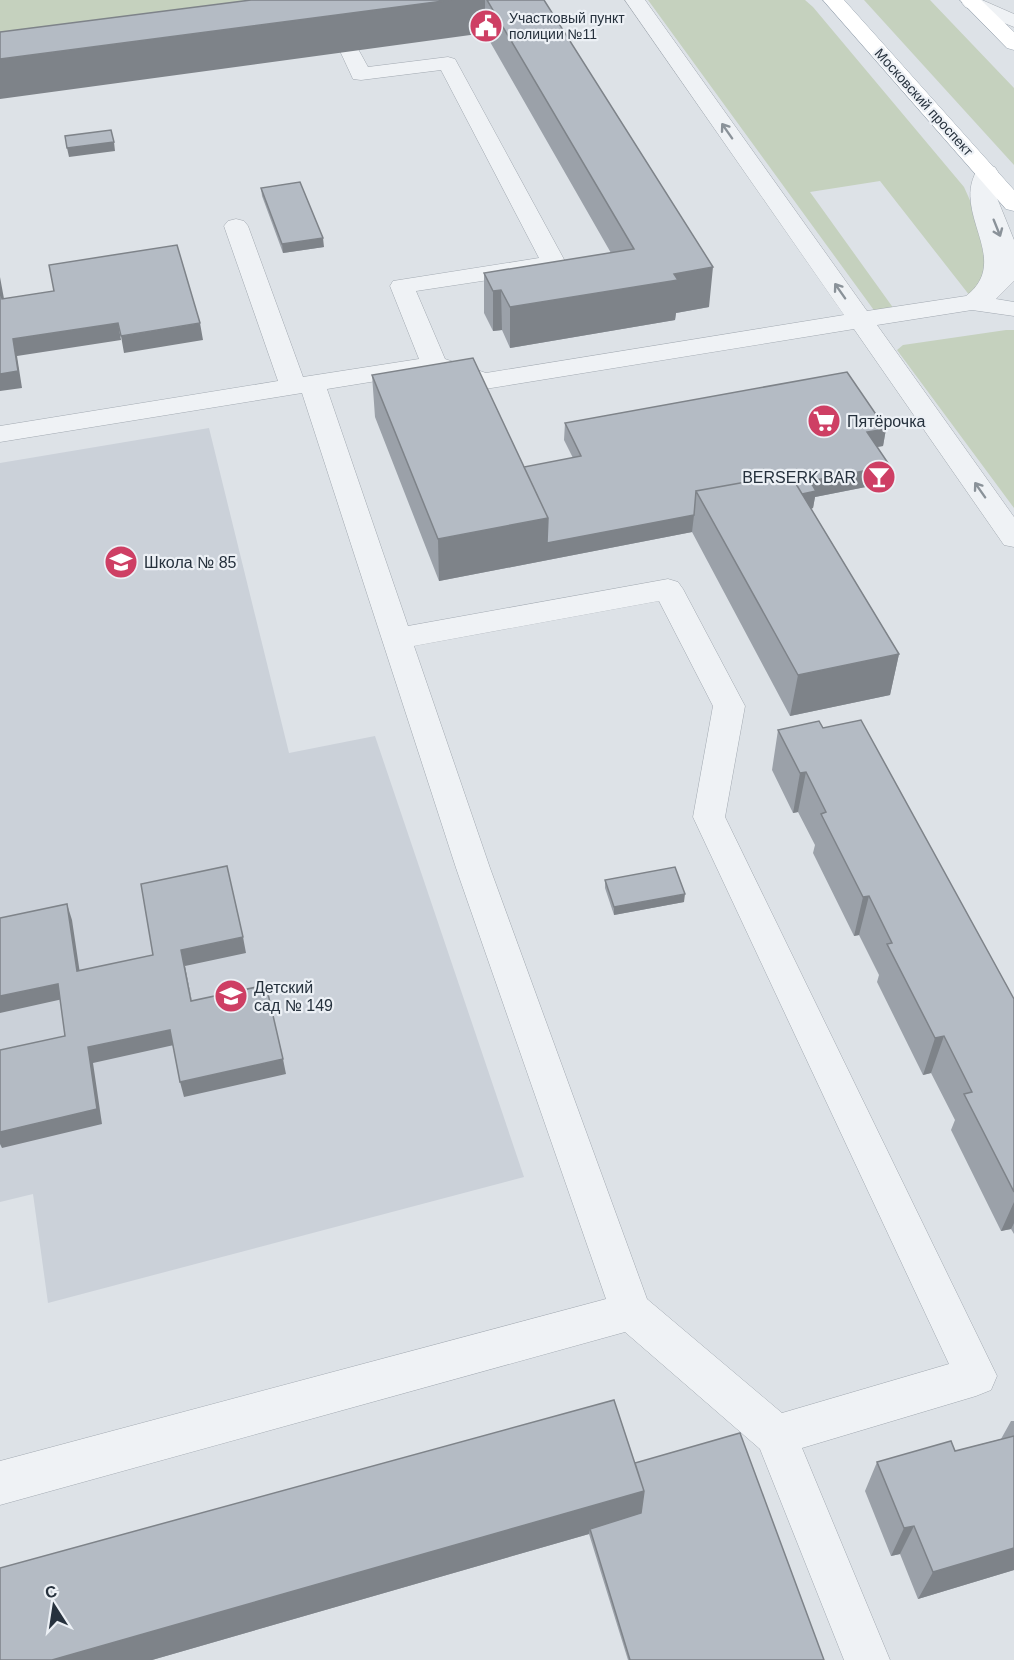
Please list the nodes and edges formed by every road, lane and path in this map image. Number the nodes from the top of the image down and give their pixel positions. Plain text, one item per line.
1 (635, 0) edge
2 (833, 0) edge
3 (971, 1) edge
4 (1014, 21) edge
5 (1014, 44) edge
6 (350, 51) edge
7 (987, 172) junction
8 (1014, 204) edge
9 (236, 226) dead end
10 (972, 303) junction
11 (1014, 309) edge
12 (860, 320) junction
13 (435, 364) junction
14 (303, 386) junction
15 (0, 434) edge
16 (1014, 538) edge
17 (395, 639) junction
18 (631, 1311) junction
19 (777, 1435) junction
20 (0, 1483) edge
21 (867, 1660) edge

12 -> 1 street
2 - 7 main road, Московский проспект
3 - 4 street
3 - 5 main road
6 - 13 street
7 - 8 main road, Московский проспект
7 -> 10 street
9 - 14 street
10 - 11 street
10 - 12 street
12 - 13 street
16 -> 12 street
13 - 14 street
14 - 15 street
14 - 17 street
17 - 18 street
17 - 19 street
18 - 19 street
18 - 20 street
19 - 21 street

